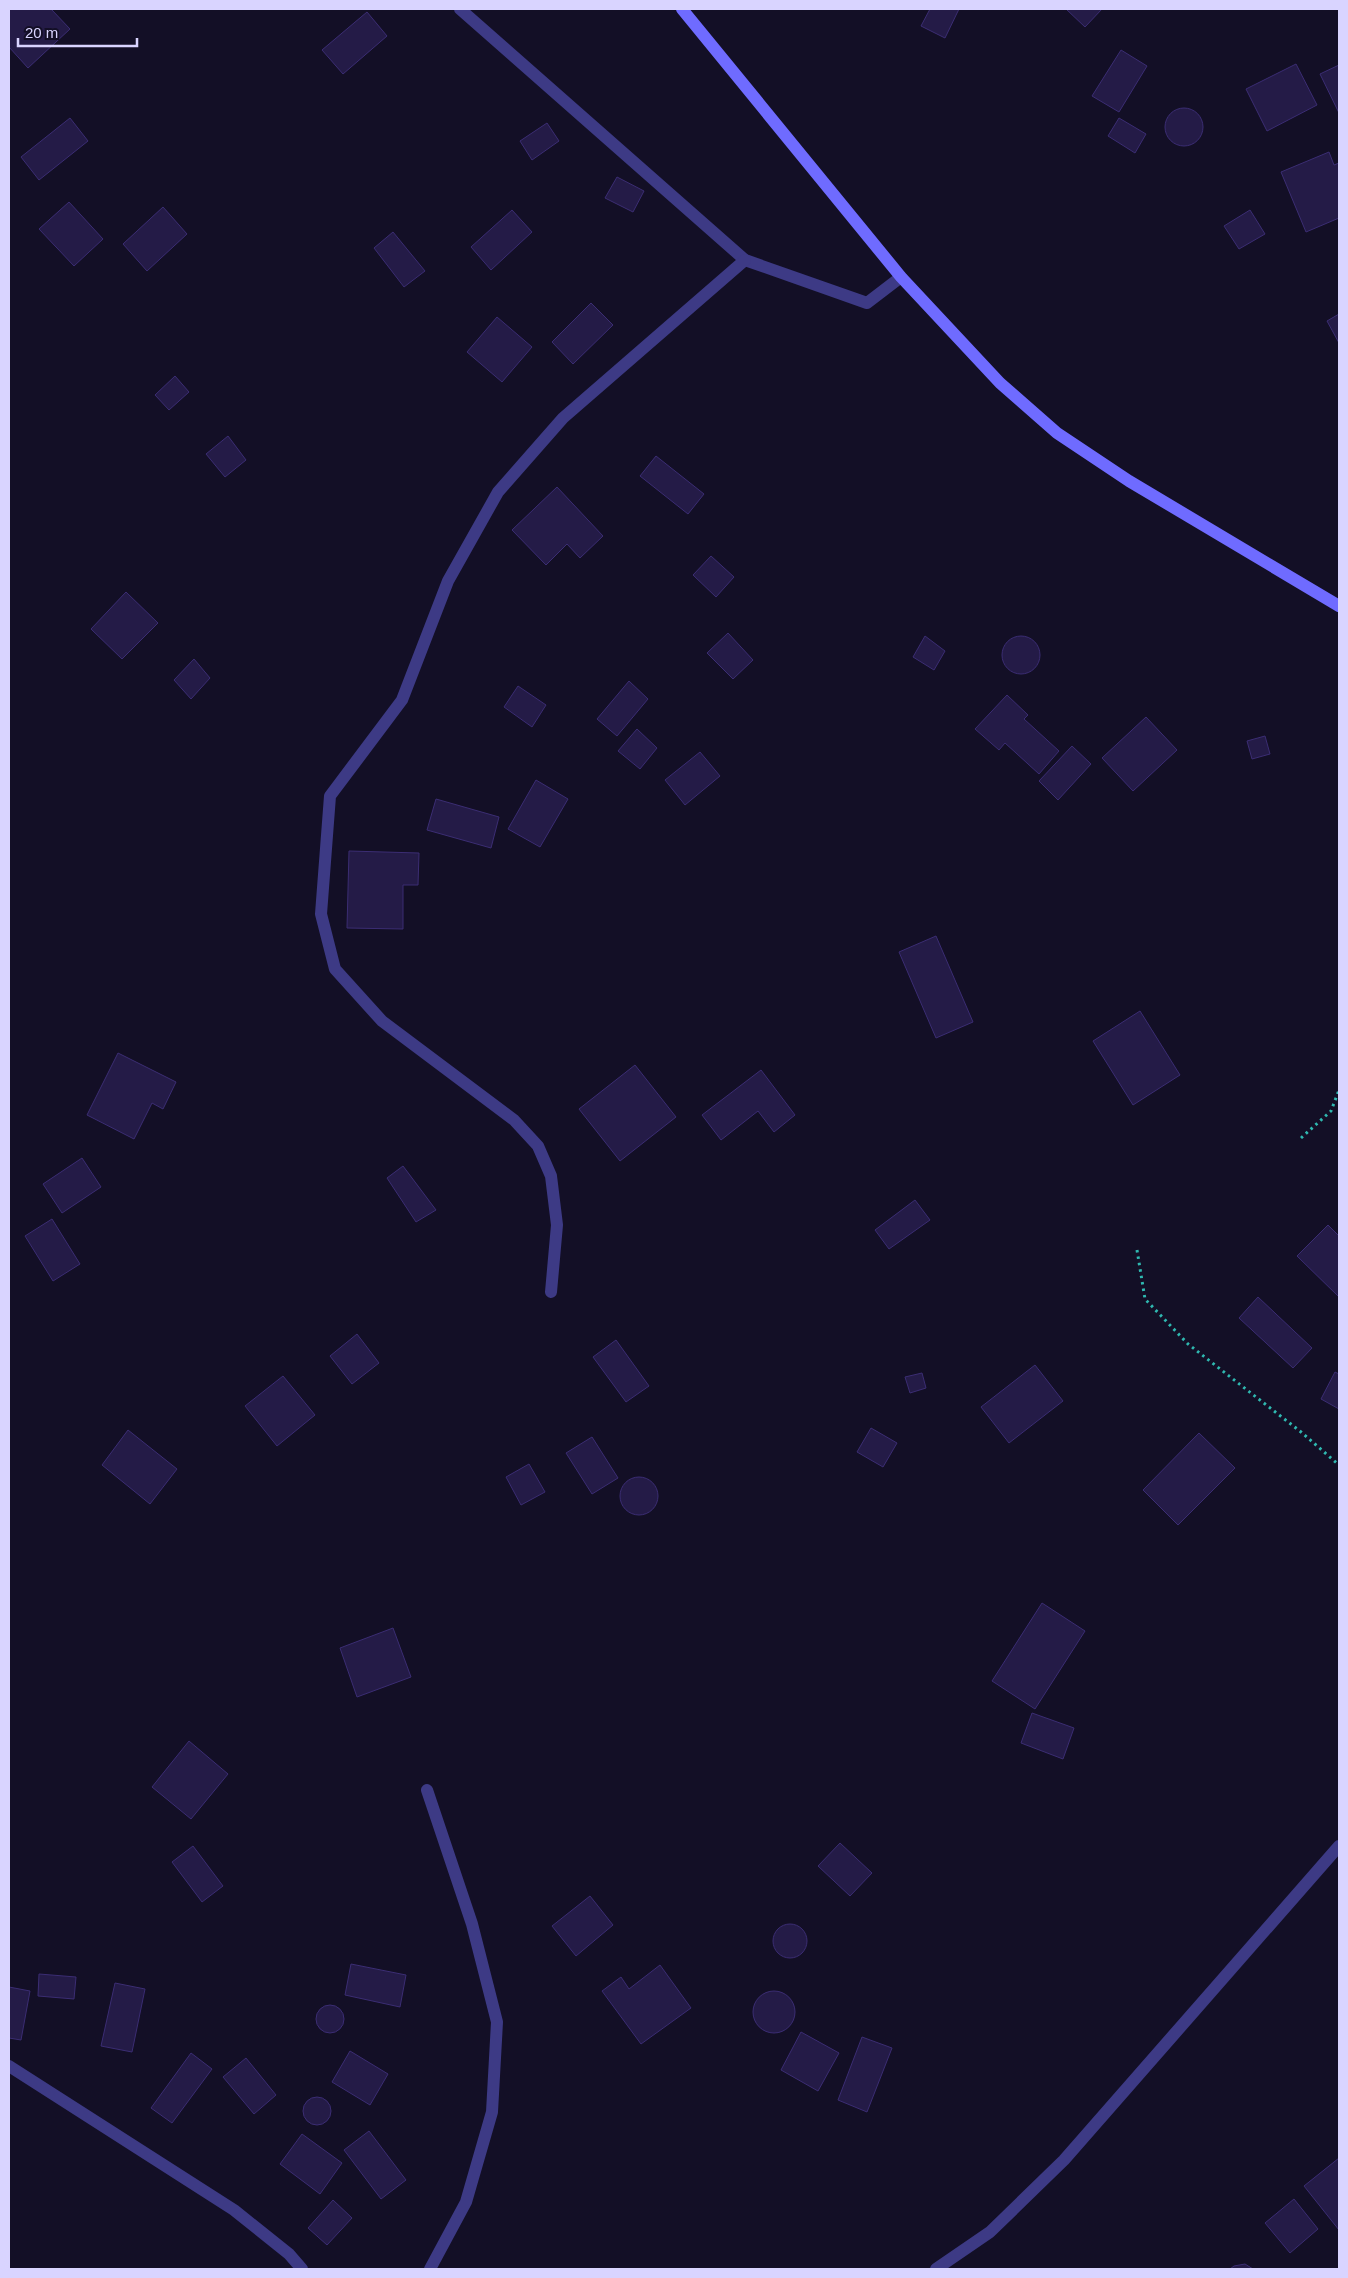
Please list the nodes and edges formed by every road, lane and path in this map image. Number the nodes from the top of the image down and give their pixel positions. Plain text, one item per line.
1 (460, 9) edge
2 (682, 9) edge
3 (745, 260) junction
4 (901, 277) junction
5 (1339, 606) edge
6 (1339, 1090) edge
7 (1301, 1138) dead end
8 (1137, 1250) dead end
9 (551, 1292) dead end
10 (1339, 1465) edge
11 (427, 1790) dead end
12 (1339, 1846) edge
13 (9, 2066) edge
14 (302, 2269) edge
15 (430, 2269) edge
16 (936, 2269) edge

1 - 3 street
2 - 4 street
3 - 4 street
3 - 9 street
4 - 5 street
6 - 7 path
8 - 10 path
11 - 15 street
12 - 16 street
13 - 14 street

